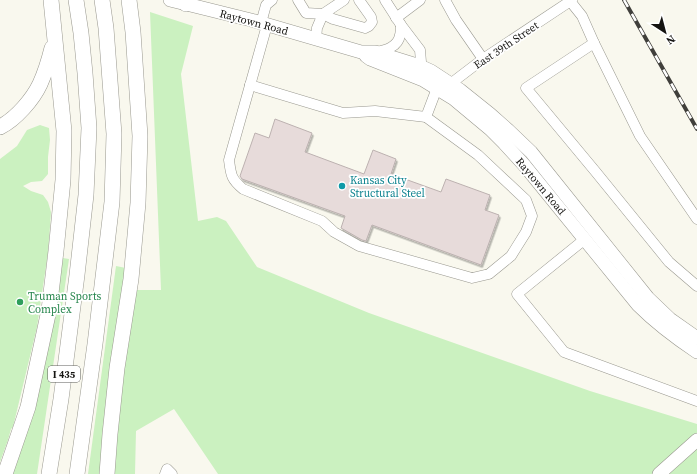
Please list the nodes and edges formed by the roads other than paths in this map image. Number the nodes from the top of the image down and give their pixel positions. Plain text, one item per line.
1 (76, 0) edge
2 (102, 0) edge
3 (128, 0) edge
4 (170, 0) edge
5 (272, 0) edge
6 (298, 0) edge
7 (344, 0) edge
8 (359, 0) edge
9 (384, 0) edge
10 (420, 0) edge
11 (445, 0) edge
12 (571, 0) edge
13 (186, 2) edge
14 (51, 3) edge
15 (323, 14) junction
16 (398, 21) junction
17 (264, 24) junction
18 (316, 38) junction
19 (54, 40) junction
20 (594, 43) junction
21 (361, 52) junction
22 (375, 52) junction
23 (483, 59) junction
24 (418, 71) junction
25 (451, 83) junction
26 (250, 85) junction
27 (439, 90) junction
28 (426, 117) junction
29 (0, 127) edge
30 (558, 197) junction
31 (697, 219) edge
32 (585, 239) junction
33 (697, 286) edge
34 (644, 302) junction
35 (697, 338) edge
36 (697, 352) edge
37 (697, 401) edge
38 (697, 440) edge
39 (5, 474) edge
40 (49, 474) edge
41 (77, 474) edge
42 (107, 474) edge
43 (165, 474) edge
44 (172, 474) edge
45 (659, 474) edge

1 - 40 highway, I 435
2 - 41 highway, I 435
3 - 42 highway
4 - 13 main road, Raytown Road
5 - 17 street
6 - 15 street
7 - 15 street
8 - 15 street
9 - 16 street
10 - 16 street
11 - 23 street
12 - 20 street
12 - 23 street, East 39th Street
13 - 17 main road, Raytown Road
14 - 19 highway
15 - 18 street
16 - 22 street
16 - 24 street
17 - 18 main road, Raytown Road
17 - 26 street
18 - 21 main road, Raytown Road
19 - 29 highway
19 - 39 highway
20 - 31 street
20 - 33 street
21 - 22 main road, Raytown Road
21 - 24 main road, Raytown Road
22 - 24 main road, Raytown Road
23 - 25 street, East 39th Street
24 - 25 main road, Raytown Road
24 - 27 main road, Raytown Road
25 - 27 street, East 39th Street
25 - 30 main road, Raytown Road
26 - 28 street
26 - 28 street
27 - 28 street
27 - 30 main road, Raytown Road
30 - 32 main road, Raytown Road
30 - 34 main road, Raytown Road
32 - 34 main road, Raytown Road
32 - 37 street
34 - 35 main road, Raytown Road
34 - 36 main road, Raytown Road
38 - 45 main road
43 - 44 street

